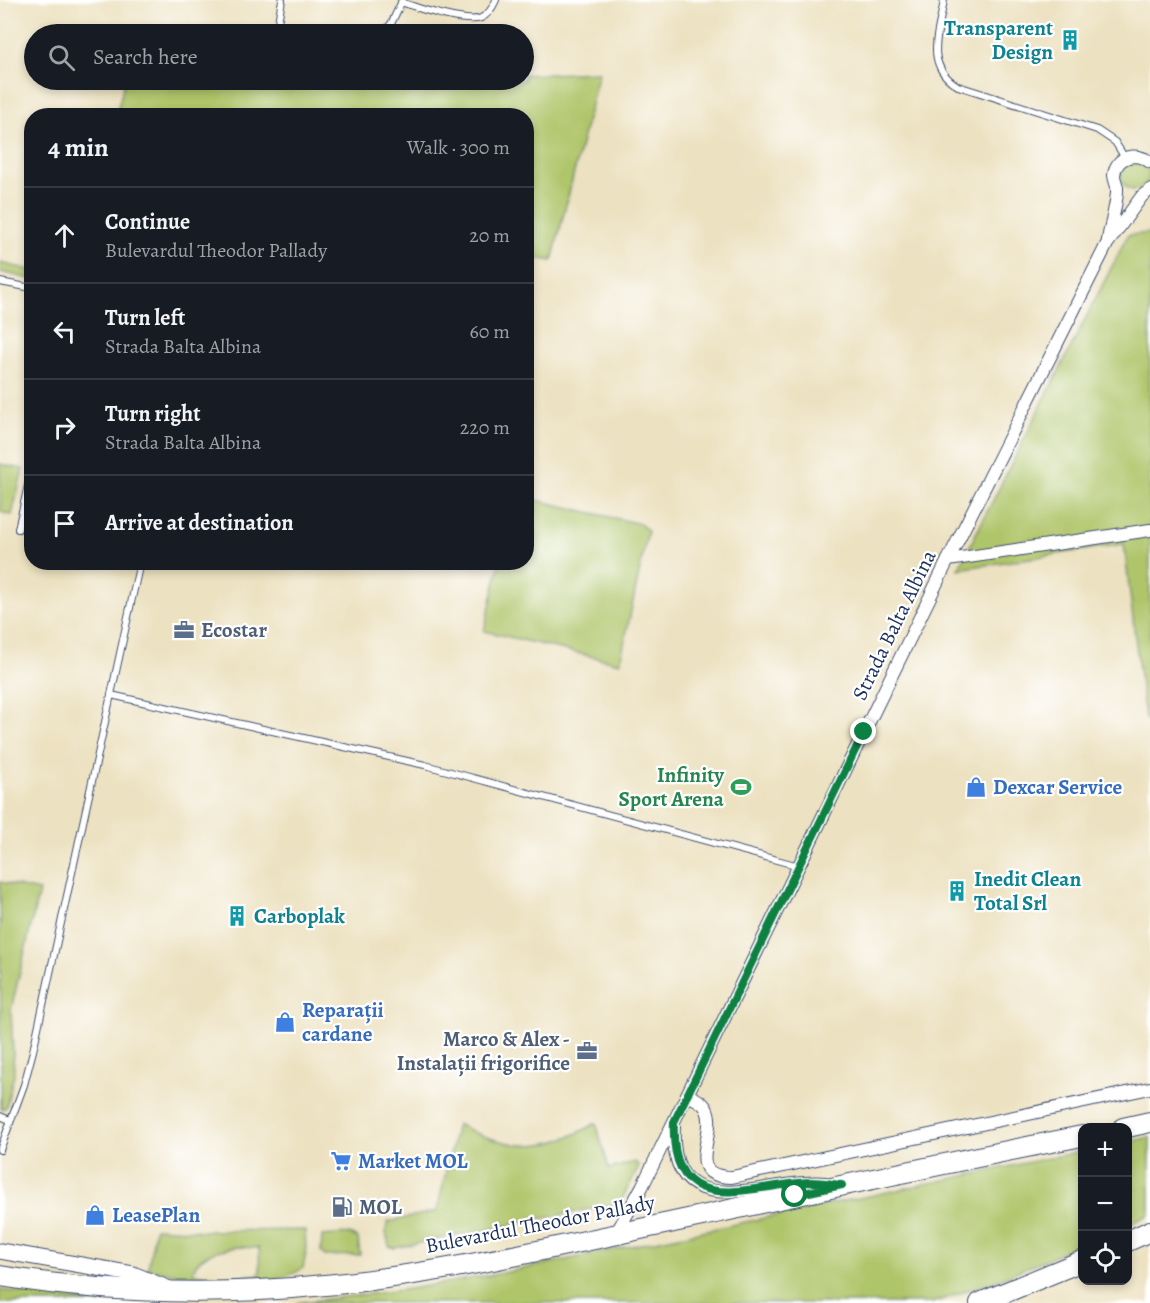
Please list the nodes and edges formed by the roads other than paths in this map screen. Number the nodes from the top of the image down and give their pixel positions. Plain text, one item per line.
1 (282, 0) edge
2 (496, 0) edge
3 (945, 0) edge
4 (401, 1) edge
5 (278, 24) edge
6 (391, 24) edge
7 (1148, 157) edge
8 (1125, 158) junction
9 (1117, 188) junction
10 (1146, 193) edge
11 (1107, 244) junction
12 (0, 282) edge
13 (24, 286) edge
14 (24, 503) edge
15 (18, 529) dead end
16 (1150, 530) edge
17 (948, 560) junction
18 (138, 570) edge
19 (111, 695) junction
20 (799, 866) junction
21 (1150, 1088) edge
22 (687, 1095) junction
23 (0, 1116) edge
24 (10, 1120) junction
25 (674, 1122) junction
26 (1150, 1122) edge
27 (1132, 1126) edge
28 (1078, 1137) edge
29 (0, 1150) edge
30 (842, 1185) junction
31 (1150, 1231) edge
32 (616, 1234) junction
33 (1132, 1239) edge
34 (1, 1250) edge
35 (1078, 1263) edge
36 (0, 1276) edge
37 (174, 1292) junction
38 (980, 1303) edge

1 - 5 lane
2 - 4 lane
3 - 8 lane
4 - 6 lane
7 - 8 street
8 - 9 street, Strada Balta Albina
9 - 10 street, Strada Balta Albina
9 - 11 street, Strada Balta Albina
10 - 11 street, Strada Balta Albina
11 - 17 street, Strada Balta Albina
12 - 13 lane
14 - 15 lane
16 - 17 street
17 - 20 street, Strada Balta Albina
18 - 19 lane
19 - 20 lane
19 - 24 lane
20 - 22 street, Strada Balta Albina
21 - 22 street
22 - 25 street, Strada Balta Albina
23 - 24 lane
24 - 29 lane
25 - 30 street, Strada Balta Albina
25 - 32 street, Strada Balta Albina
26 - 27 main road
28 - 30 main road, Bulevardul Theodor Pallady
30 - 32 main road, Bulevardul Theodor Pallady
31 - 33 main road
32 - 37 main road, Bulevardul Theodor Pallady
34 - 37 street
35 - 38 main road
36 - 37 main road, Bulevardul Theodor Pallady

